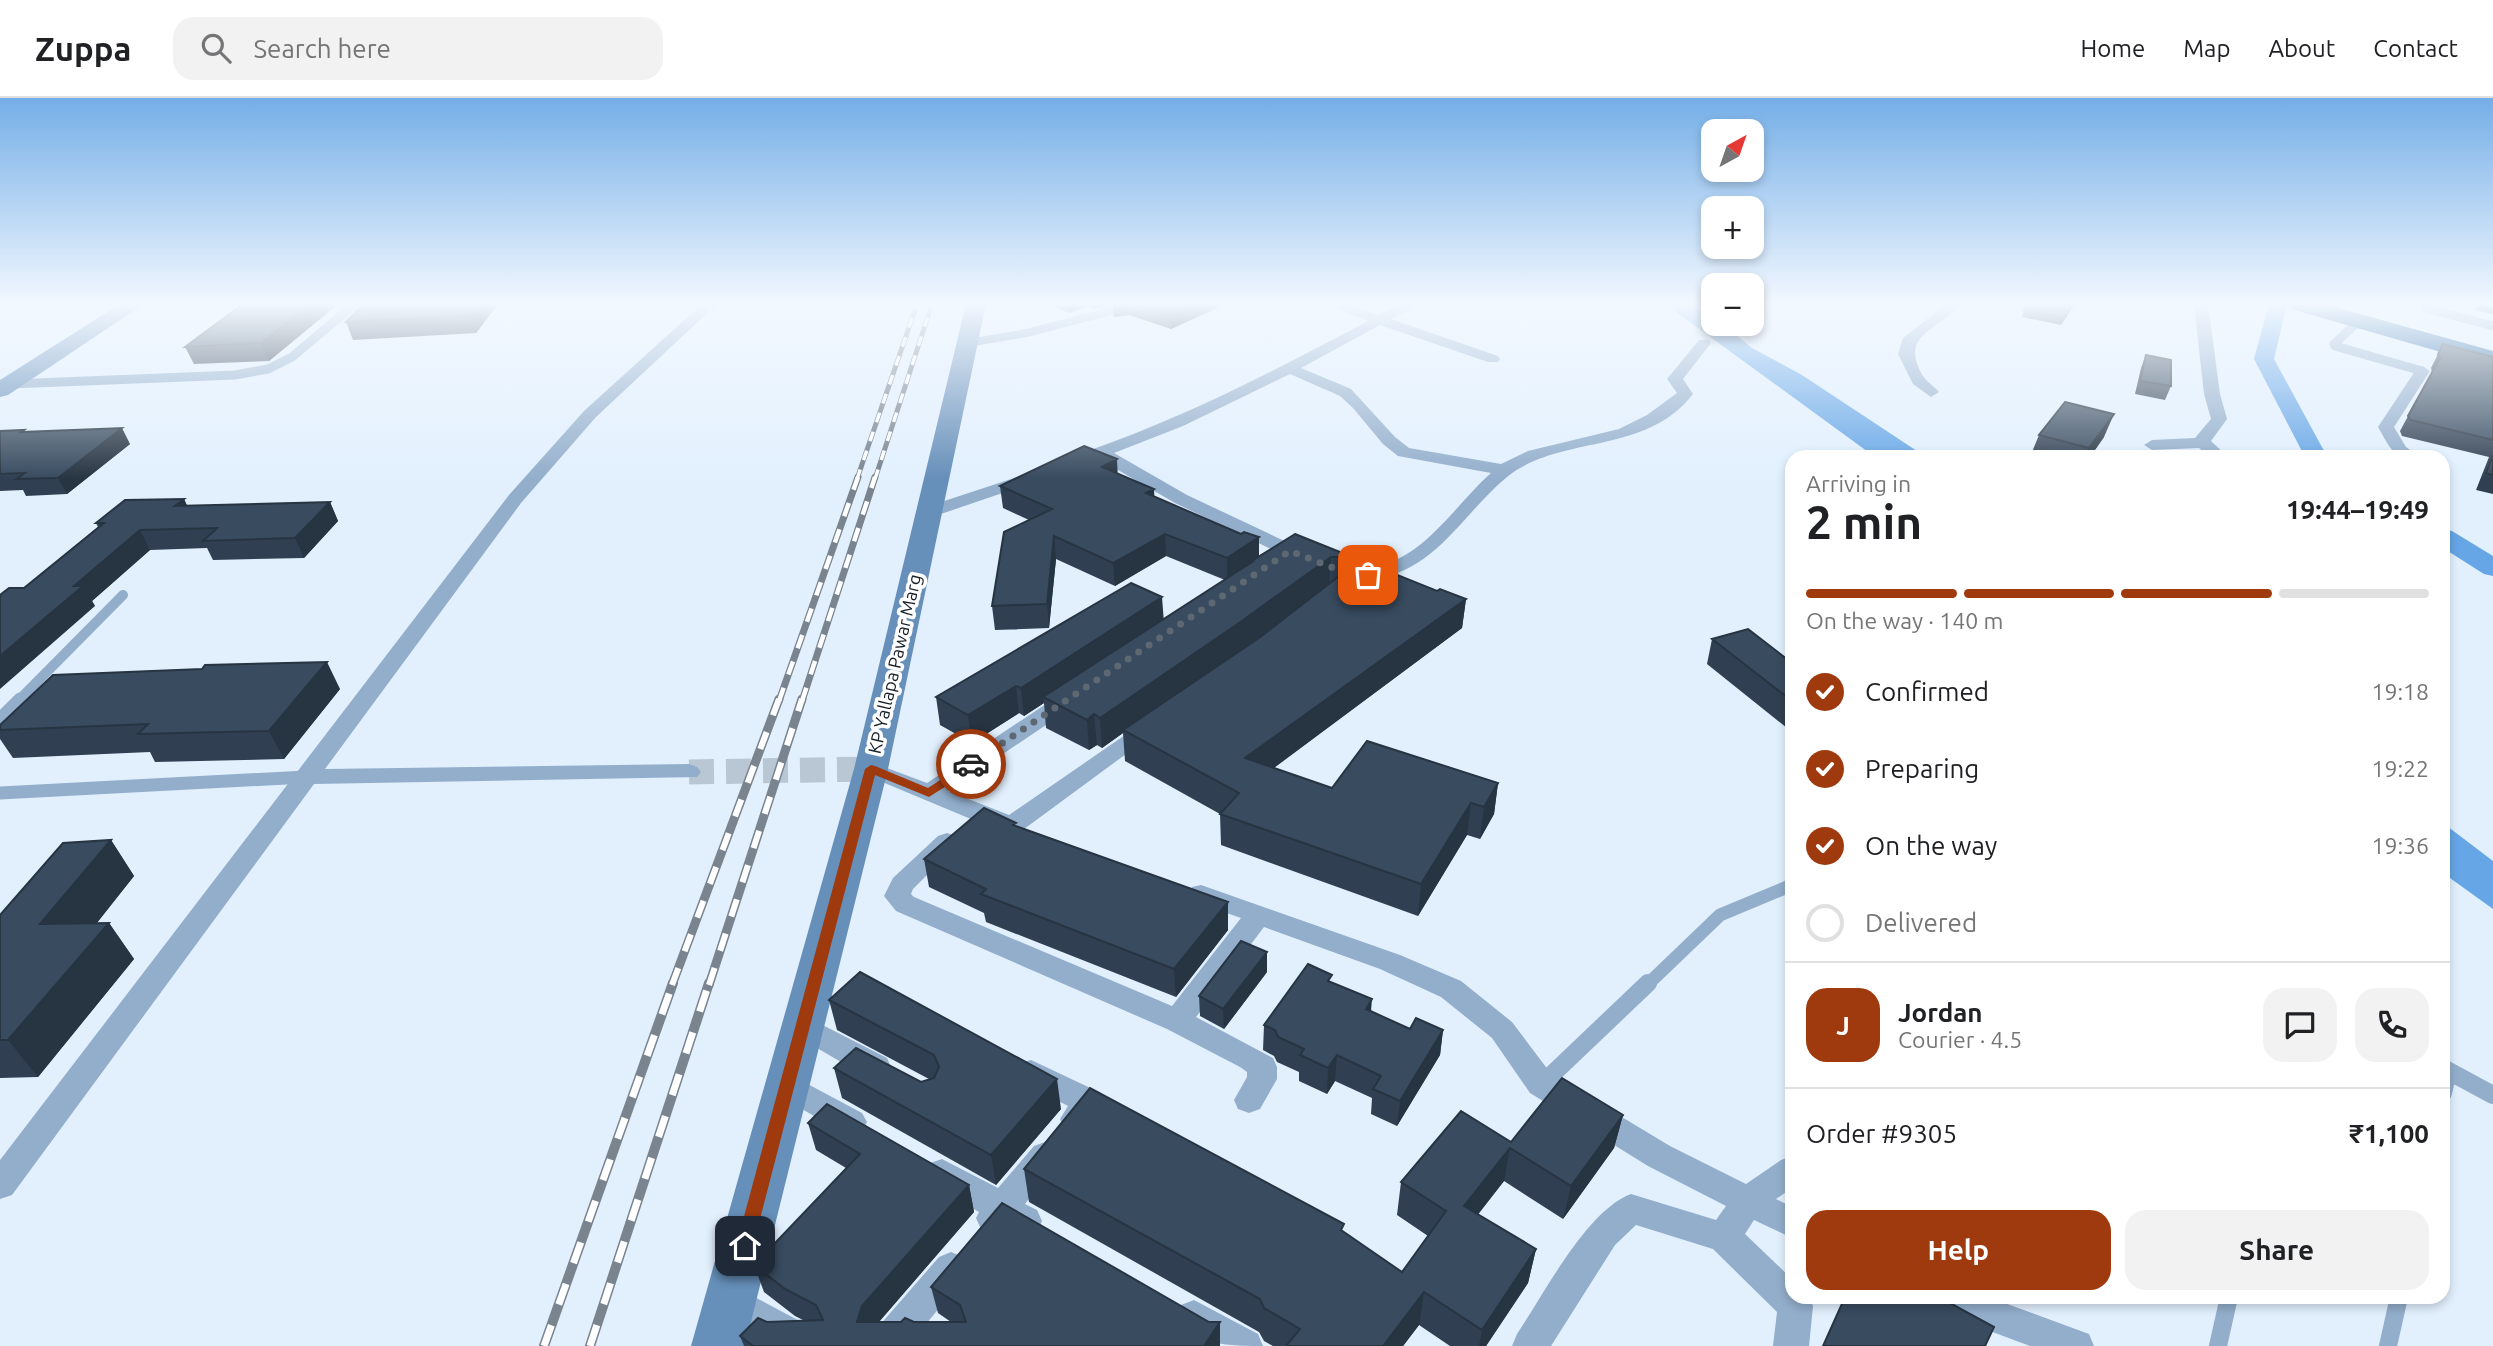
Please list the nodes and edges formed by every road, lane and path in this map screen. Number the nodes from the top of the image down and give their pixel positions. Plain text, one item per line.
1 (43, 362) edge
2 (282, 362) edge
3 (646, 362) edge
4 (964, 362) edge
5 (1299, 362) edge
6 (1689, 362) edge
7 (1909, 362) edge
8 (2208, 362) edge
9 (2392, 362) edge
10 (1288, 368) junction
11 (2422, 371) joint
12 (4, 387) edge
13 (1931, 392) dead end
14 (2203, 443) junction
15 (2152, 445) dead end
16 (2212, 450) edge
17 (2400, 450) edge
18 (1101, 453) junction
19 (1074, 462) edge
20 (1506, 470) junction
21 (1048, 471) edge
22 (929, 512) junction
23 (1290, 551) junction
24 (1267, 566) edge
25 (123, 595) dead end
26 (1087, 687) edge
27 (1170, 715) edge
28 (0, 719) edge
29 (871, 769) junction
30 (690, 772) tunnel mouth
31 (306, 777) junction
32 (0, 793) edge
33 (929, 793) junction
34 (981, 812) junction
35 (1173, 883) edge
36 (1785, 888) edge
37 (1258, 915) junction
38 (1177, 1021) junction
39 (803, 1026) junction
40 (1010, 1061) edge
41 (2450, 1072) edge
42 (905, 1083) edge
43 (1541, 1084) junction
44 (787, 1085) junction
45 (2493, 1095) edge
46 (1249, 1100) dead end
47 (883, 1140) edge
48 (918, 1160) edge
49 (1785, 1175) edge
50 (0, 1185) edge
51 (1748, 1200) junction
52 (1002, 1207) junction
53 (1785, 1219) edge
54 (1050, 1235) edge
55 (1724, 1237) junction
56 (1785, 1295) edge
57 (730, 1300) junction
58 (1172, 1304) edge
59 (1794, 1304) edge
60 (1962, 1304) edge
61 (2227, 1304) edge
62 (2397, 1304) edge
63 (909, 1318) junction
64 (941, 1339) edge
65 (718, 1346) edge
66 (811, 1346) edge
67 (885, 1346) edge
68 (1245, 1346) edge
69 (1530, 1346) edge
70 (1791, 1346) edge
71 (2076, 1346) edge
72 (2218, 1346) edge
73 (2388, 1346) edge

1 - 12 street
2 - 12 lane
3 - 31 street
4 - 22 street, KP Yallapa Pawar Marg
5 - 10 street
6 - 20 street
7 - 13 street
8 - 14 street
9 - 11 lane
10 - 18 street
10 - 20 street
11 - 17 street
14 - 15 street
14 - 16 street
18 - 19 street
18 - 23 street
20 - 23 street
21 - 22 street
22 - 29 street, KP Yallapa Pawar Marg
23 - 24 street
25 - 28 lane
26 - 33 street
27 - 34 street
29 - 33 street
29 - 39 street, KP Yallapa Pawar Marg
30 - 31 street
31 - 32 lane
31 - 50 street
33 - 34 street
34 - 38 street
35 - 37 street
36 - 43 lane
37 - 38 street
37 - 43 street
38 - 46 street
39 - 42 street
39 - 44 street, KP Yallapa Pawar Marg
40 - 52 street
41 - 45 lane
43 - 51 street
44 - 47 street
44 - 57 street, KP Yallapa Pawar Marg
48 - 52 street
49 - 51 street
51 - 53 street
51 - 55 street
52 - 54 street
52 - 63 street
55 - 56 street
55 - 69 street
57 - 65 street, KP Yallapa Pawar Marg
57 - 66 street
58 - 68 street
59 - 70 street
60 - 71 street
61 - 72 lane
62 - 73 lane
63 - 64 street
63 - 67 street

